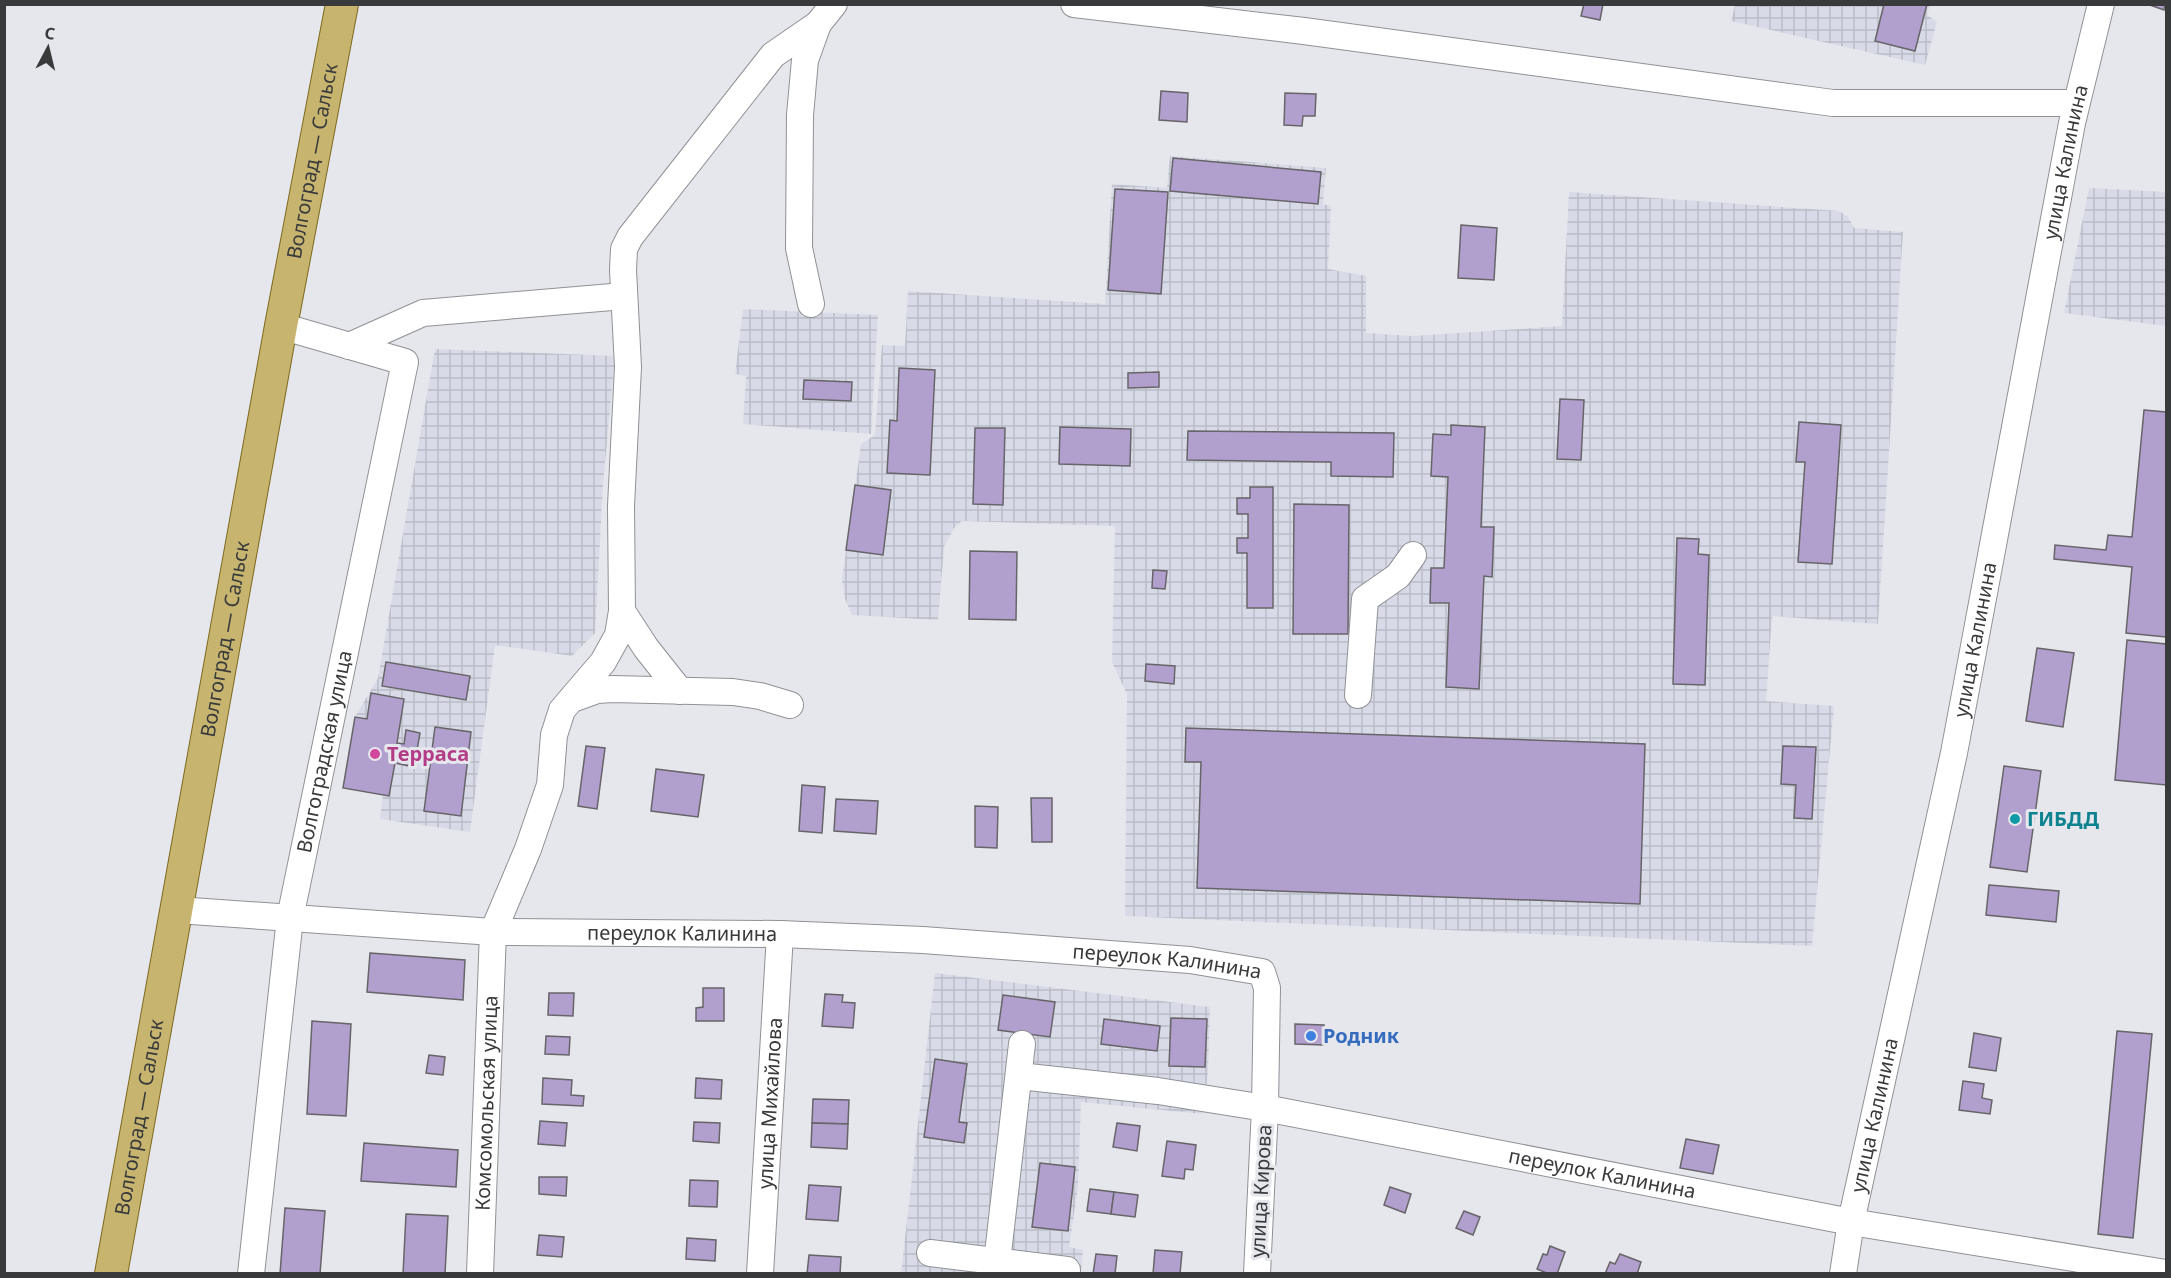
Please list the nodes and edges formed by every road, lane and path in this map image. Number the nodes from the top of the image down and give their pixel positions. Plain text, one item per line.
1 (342, 4) edge
2 (834, 4) edge
3 (1074, 4) edge
4 (2101, 4) edge
5 (818, 24) junction
6 (2076, 103) junction
7 (624, 297) junction
8 (811, 304) dead end
9 (281, 326) junction
10 (348, 346) junction
11 (1413, 555) dead end
12 (622, 611) junction
13 (680, 691) junction
14 (1358, 695) dead end
15 (572, 699) junction
16 (790, 705) dead end
17 (177, 910) junction
18 (290, 918) junction
19 (493, 932) junction
20 (780, 934) junction
21 (1022, 1044) dead end
22 (1019, 1076) junction
23 (1265, 1108) junction
24 (1851, 1222) junction
25 (930, 1253) dead end
26 (997, 1262) junction
27 (1066, 1270) dead end
28 (2157, 1273) edge
29 (111, 1274) edge
30 (251, 1274) edge
31 (480, 1274) edge
32 (760, 1274) edge
33 (1257, 1274) edge
34 (1843, 1274) edge

1 - 9 main road, Волгоград — Сальск
2 - 5 street
3 - 6 street
4 - 6 street, улица Калинина
5 - 7 street
5 - 8 street
6 - 24 street, улица Калинина
7 - 10 street
7 - 12 street
9 - 10 street, Волгоградская улица
9 - 17 main road, Волгоград — Сальск
10 - 18 street, Волгоградская улица
11 - 14 street
12 - 13 street
12 - 15 street
13 - 15 street
13 - 16 street
15 - 19 street
17 - 18 street, переулок Калинина
17 - 29 main road, Волгоград — Сальск
18 - 19 street, переулок Калинина
18 - 30 street, Волгоградская улица
19 - 20 street, переулок Калинина
19 - 31 street, Комсомольская улица
20 - 23 street, переулок Калинина
20 - 32 street, улица Михайлова
21 - 22 street
22 - 23 street
22 - 26 street
23 - 24 street, переулок Калинина
23 - 33 street, улица Кирова
24 - 28 street, переулок Калинина
24 - 34 street, улица Калинина
25 - 26 street
26 - 27 street

